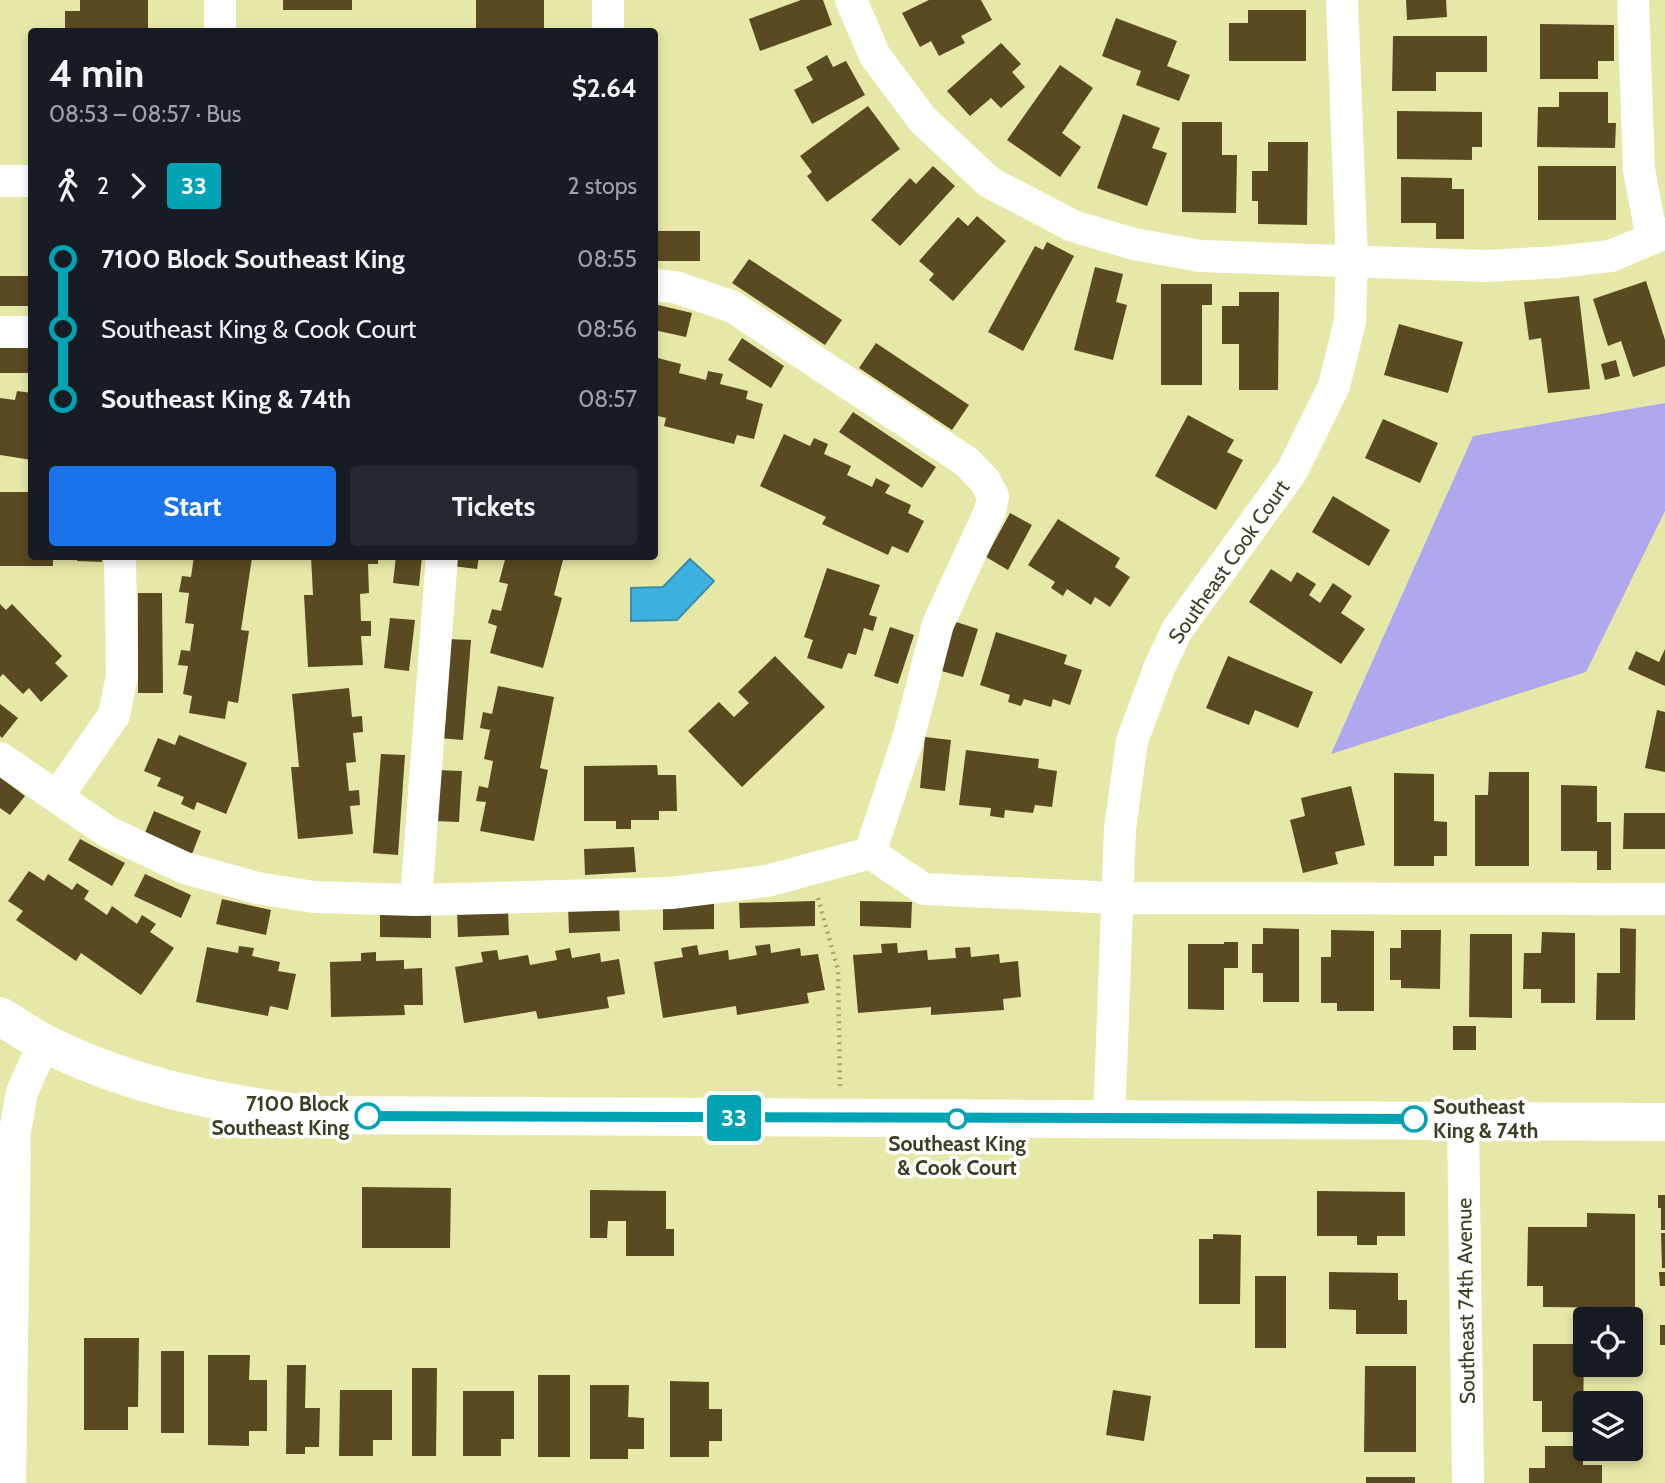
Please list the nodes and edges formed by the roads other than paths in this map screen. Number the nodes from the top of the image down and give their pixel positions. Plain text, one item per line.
1 (220, 0) edge
2 (608, 0) edge
3 (851, 0) edge
4 (1342, 0) edge
5 (1633, 0) edge
6 (220, 28) edge
7 (608, 28) edge
8 (0, 181) edge
9 (28, 181) edge
10 (1658, 236) edge
11 (1352, 261) junction
12 (658, 285) edge
13 (0, 332) edge
14 (28, 332) edge
15 (120, 560) edge
16 (442, 560) edge
17 (0, 758) edge
18 (57, 797) junction
19 (870, 853) junction
20 (1116, 898) junction
21 (1665, 899) edge
22 (416, 900) junction
23 (0, 1016) edge
24 (44, 1044) junction
25 (1463, 1119) junction
26 (1109, 1120) junction
27 (1665, 1122) edge
28 (6, 1254) edge
29 (10, 1483) edge
30 (1468, 1483) edge

1 - 6 street
2 - 7 street
3 - 11 street
4 - 11 street, Southeast Cook Court
5 - 10 street
8 - 9 street
10 - 11 street
11 - 20 street, Southeast Cook Court
12 - 19 street
13 - 14 street
15 - 18 street
16 - 22 street
17 - 18 street
18 - 22 street
19 - 20 street
19 - 22 street
20 - 21 street
20 - 26 street, Southeast Cook Court
23 - 24 main road
24 - 26 main road
24 - 28 street
25 - 26 main road
25 - 27 main road
25 - 30 street, Southeast 74th Avenue
28 - 29 street

